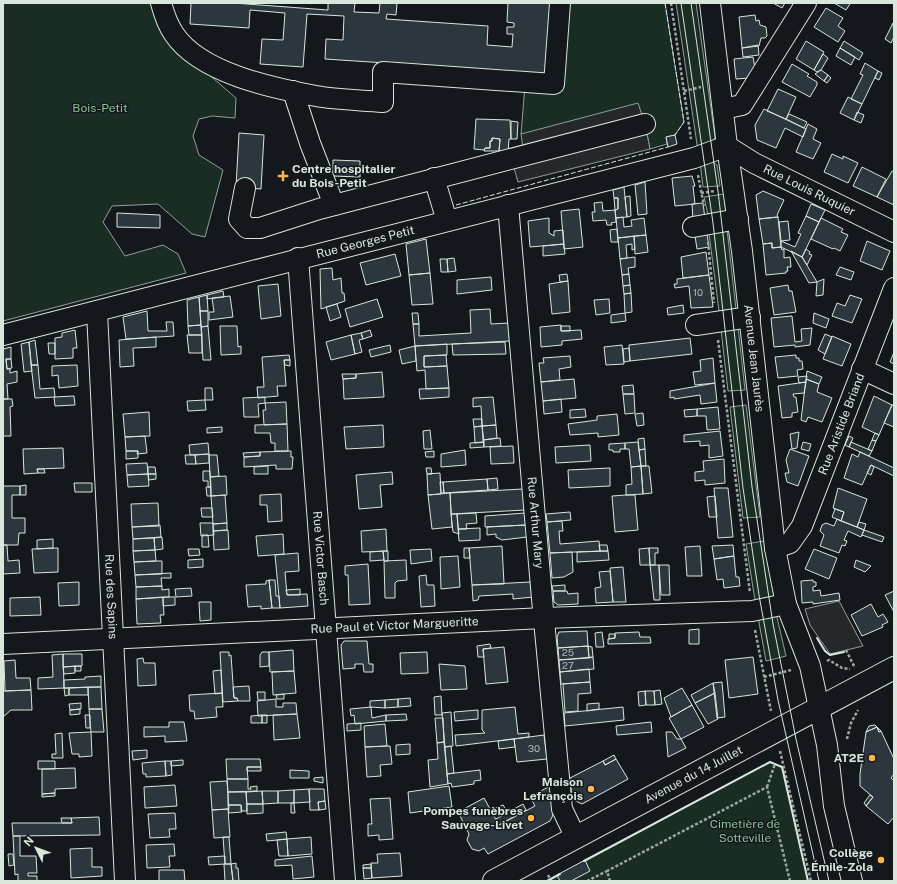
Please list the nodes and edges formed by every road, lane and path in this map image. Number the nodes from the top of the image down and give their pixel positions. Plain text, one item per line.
1 (161, 3) edge
2 (560, 3) edge
3 (671, 3) edge
4 (710, 3) edge
5 (806, 3) edge
6 (293, 91) junction
7 (723, 109) junction
8 (646, 124) dead end
9 (727, 146) junction
10 (694, 158) junction
11 (434, 178) junction
12 (245, 188) dead end
13 (334, 205) junction
14 (508, 205) junction
15 (446, 220) junction
16 (738, 220) junction
17 (700, 226) junction
18 (894, 232) edge
19 (298, 258) junction
20 (894, 288) edge
21 (97, 312) junction
22 (750, 317) junction
23 (716, 322) junction
24 (696, 325) dead end
25 (3, 335) edge
26 (862, 369) junction
27 (894, 384) edge
28 (775, 548) junction
29 (786, 604) junction
30 (749, 611) junction
31 (544, 618) junction
32 (326, 629) junction
33 (113, 638) junction
34 (3, 644) edge
35 (846, 650) dead end
36 (894, 668) edge
37 (856, 669) dead end
38 (819, 708) junction
39 (775, 731) junction
40 (775, 764) dead end
41 (767, 787) junction
42 (576, 838) junction
43 (608, 871) junction
44 (125, 881) edge
45 (345, 881) edge
46 (494, 881) edge
47 (587, 881) edge
48 (610, 881) edge
49 (790, 881) edge
50 (811, 881) edge
51 (852, 881) edge

1 - 6 street
2 - 6 street
3 - 10 path
4 - 7 street, Avenue Jean Jaurès
5 - 7 street
6 - 13 street
7 - 9 street, Avenue Jean Jaurès
8 - 11 street
9 - 10 street, Rue Georges Petit
9 - 16 street, Avenue Jean Jaurès
9 - 18 street, Rue Louis Ruquier
10 - 14 street, Rue Georges Petit
10 - 17 path
11 - 13 street
11 - 15 street
12 - 13 street
14 - 15 street, Rue Georges Petit
14 - 31 street, Rue Arthur Mary
15 - 19 street, Rue Georges Petit
16 - 17 street
16 - 22 street, Avenue Jean Jaurès
17 - 23 path
19 - 21 street, Rue Georges Petit
19 - 32 street, Rue Victor Basch
20 - 26 street, Rue Aristide Briand
21 - 25 street, Rue Georges Petit
21 - 33 street, Rue des Sapins
22 - 23 street
22 - 28 street, Avenue Jean Jaurès
23 - 24 street
23 - 30 path
26 - 27 street
26 - 28 street, Rue Aristide Briand
28 - 29 street, Avenue Jean Jaurès
29 - 30 street, Rue Paul et Victor Margueritte
29 - 38 street, Avenue Jean Jaurès
30 - 31 street, Rue Paul et Victor Margueritte
30 - 39 path
31 - 32 street, Rue Paul et Victor Margueritte
31 - 42 street, Rue Arthur Mary
32 - 33 street, Rue Paul et Victor Margueritte
32 - 45 street, Rue Victor Basch
33 - 34 street, Rue Paul et Victor Margueritte
33 - 44 street, Rue des Sapins
35 - 37 path
36 - 38 main road, Avenue du 14 Juillet
38 - 39 main road, Avenue du 14 Juillet
38 - 51 street, Avenue Jean Jaurès
39 - 42 main road, Avenue du 14 Juillet
39 - 50 path
40 - 41 path
41 - 43 path
41 - 49 path
42 - 46 main road, Avenue du 14 Juillet
43 - 47 path
43 - 48 path

